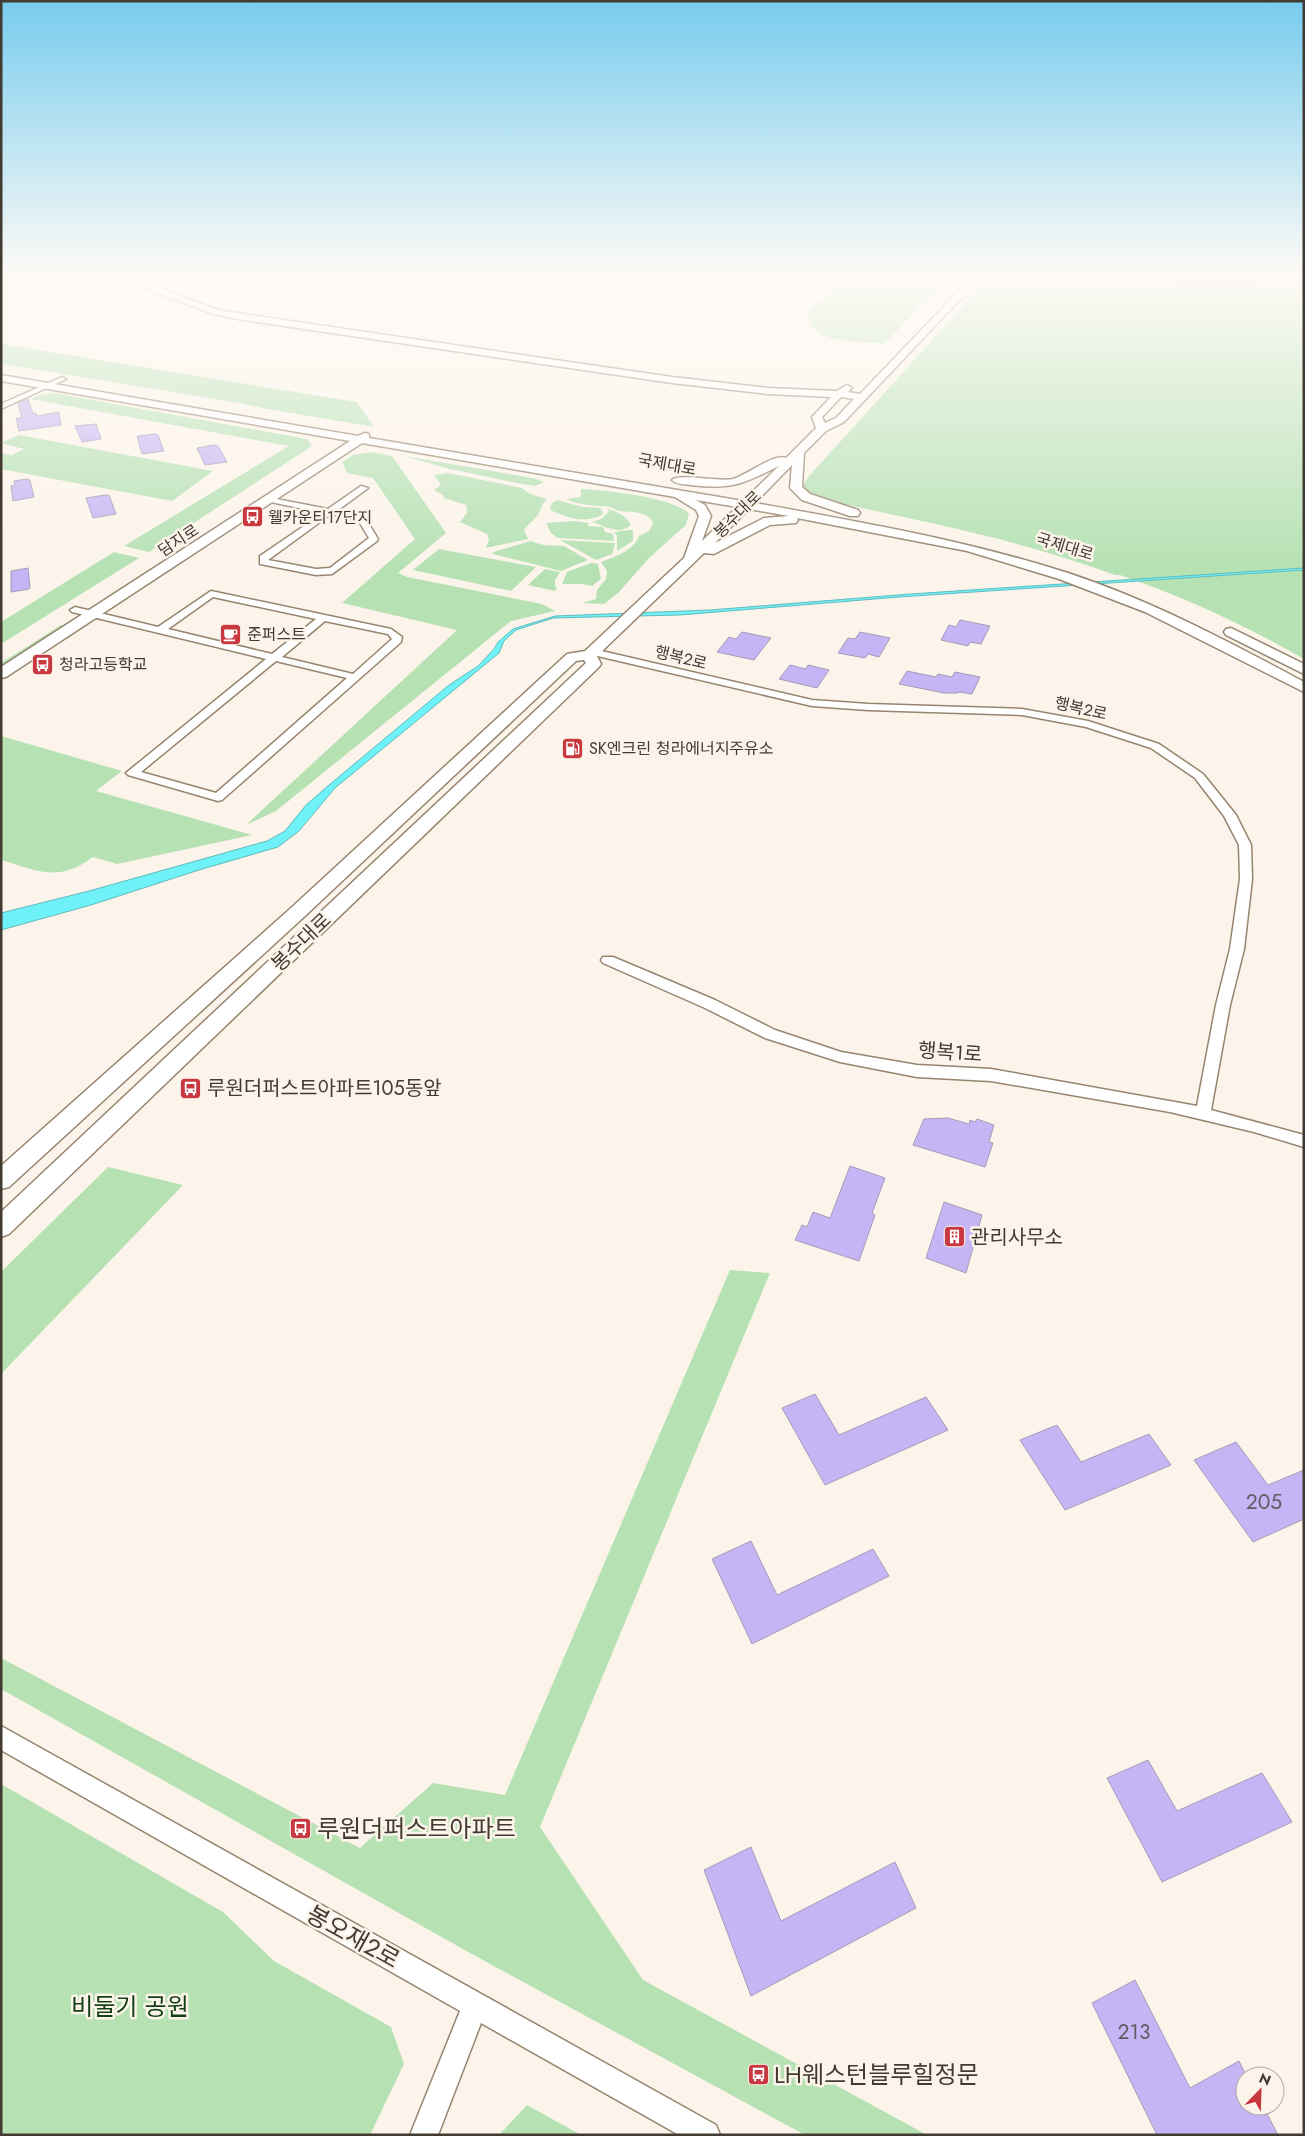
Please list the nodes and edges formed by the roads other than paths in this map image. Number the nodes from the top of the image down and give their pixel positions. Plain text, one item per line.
1 (27, 373) edge
2 (622, 373) edge
3 (885, 373) edge
4 (1, 378) edge
5 (62, 379) junction
6 (854, 383) dead end
7 (47, 386) junction
8 (839, 394) junction
9 (861, 397) junction
10 (1, 407) edge
11 (273, 424) junction
12 (822, 429) junction
13 (359, 434) junction
14 (324, 444) dead end
15 (426, 451) junction
16 (800, 451) junction
17 (317, 459) junction
18 (643, 477) junction
19 (673, 487) junction
20 (364, 488) dead end
21 (269, 499) junction
22 (750, 501) junction
23 (329, 511) junction
24 (862, 516) junction
25 (829, 517) junction
26 (689, 561) junction
27 (1092, 572) dead end
28 (1149, 594) dead end
29 (75, 610) junction
30 (1189, 612) dead end
31 (92, 614) junction
32 (61, 618) dead end
33 (323, 618) junction
34 (1215, 625) dead end
35 (159, 631) junction
36 (591, 653) junction
37 (274, 658) junction
38 (1304, 670) edge
39 (1, 674) edge
40 (354, 677) junction
41 (1304, 688) edge
42 (608, 960) dead end
43 (1203, 1114) junction
44 (1304, 1141) edge
45 (1, 1180) edge
46 (1, 1227) edge
47 (1, 1737) edge
48 (475, 2006) junction
49 (424, 2135) edge
50 (706, 2135) edge

1 - 5 main road, 국제대로
2 - 8 main road
3 - 9 main road, 봉수대로
4 - 7 main road, 국제대로
5 - 7 street
5 - 13 main road, 국제대로
6 - 8 main road
7 - 10 street
7 - 11 main road, 국제대로
8 - 9 main road
8 - 12 main road
9 - 12 main road, 봉수대로
11 - 13 main road, 국제대로
11 - 14 main road
12 - 16 main road, 봉수대로
13 - 15 main road, 국제대로
13 - 17 main road, 담지로
13 - 18 main road, 국제대로
15 - 17 main road
15 - 19 main road, 국제대로
16 - 18 main road
16 - 22 main road, 봉수대로
16 - 24 main road
17 - 21 main road, 담지로
17 - 29 main road
18 - 19 main road, 국제대로
19 - 22 main road, 국제대로
19 - 26 main road
20 - 23 street
21 - 23 street
21 - 31 main road, 담지로
22 - 25 main road, 국제대로
22 - 26 main road, 봉수대로
23 - 23 street
24 - 25 main road, 국제대로
24 - 27 main road, 국제대로
25 - 26 main road
25 - 41 main road, 국제대로
26 - 36 main road, 봉수대로
28 - 30 main road
29 - 31 street
29 - 32 main road
31 - 35 street
31 - 39 main road, 담지로
33 - 35 street
33 - 37 street
33 - 40 street
34 - 38 main road
35 - 37 street
36 - 43 street, 행복2로
36 - 45 main road, 봉수대로
36 - 46 main road, 봉수대로
37 - 40 street
37 - 40 street
42 - 43 street, 행복1로
43 - 44 street, 행복1로
47 - 48 street, 봉오재2로
48 - 49 street
48 - 50 street, 봉오재2로

